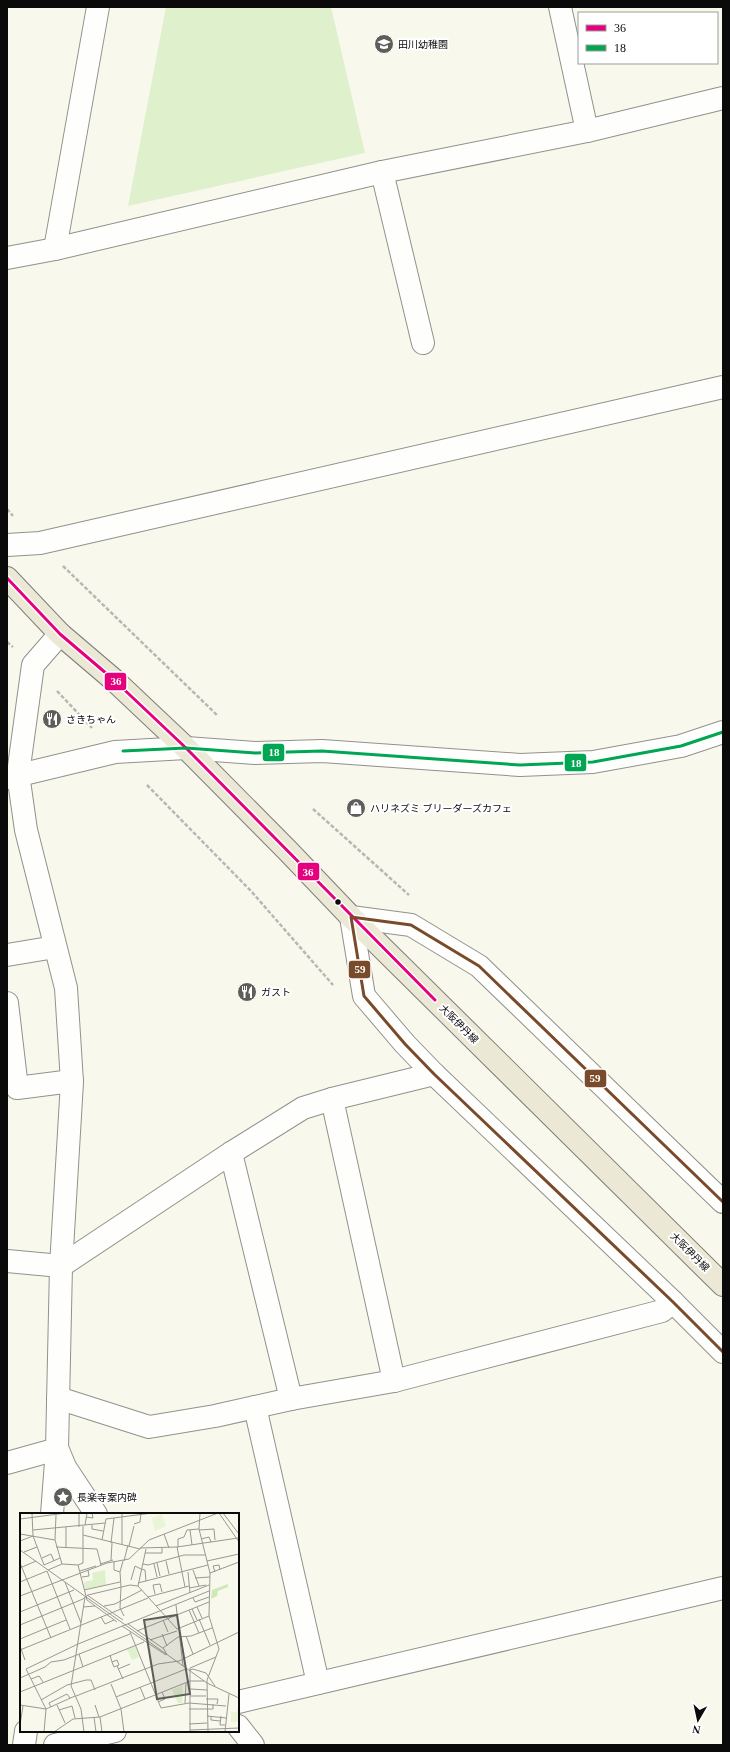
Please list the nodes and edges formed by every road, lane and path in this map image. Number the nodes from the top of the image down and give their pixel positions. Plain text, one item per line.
1 (98, 7) edge
2 (560, 7) edge
3 (723, 98) edge
4 (587, 132) junction
5 (382, 172) junction
6 (55, 249) junction
7 (7, 258) edge
8 (423, 343) dead end
9 (723, 387) edge
10 (7, 509) edge
11 (40, 543) junction
12 (7, 545) edge
13 (7, 578) edge
14 (60, 634) junction
15 (218, 716) dead end
16 (723, 732) edge
17 (186, 748) junction
18 (13, 776) edge
19 (147, 785) dead end
20 (313, 809) dead end
21 (410, 896) dead end
22 (351, 917) junction
23 (55, 947) junction
24 (7, 955) edge
25 (338, 991) dead end
26 (7, 1003) edge
27 (434, 1074) junction
28 (72, 1081) junction
29 (332, 1099) junction
30 (230, 1153) junction
31 (723, 1202) edge
32 (7, 1261) edge
33 (61, 1266) junction
34 (723, 1285) edge
35 (674, 1302) junction
36 (723, 1352) edge
37 (394, 1381) junction
38 (58, 1398) junction
39 (291, 1399) junction
40 (255, 1407) junction
41 (57, 1449) junction
42 (7, 1463) edge
43 (52, 1513) edge
44 (95, 1513) edge
45 (723, 1588) edge
46 (318, 1683) junction
47 (239, 1702) edge
48 (239, 1727) edge
49 (26, 1732) edge
50 (111, 1732) edge
51 (24, 1745) edge
52 (55, 1745) edge
53 (253, 1745) edge

1 - 6 street
2 - 4 street
3 - 4 street
4 - 5 street
5 - 6 street
5 - 8 street
6 - 7 street
9 - 11 street
10 - 11 path
11 - 12 street
11 - 15 path
13 - 14 main road, 大阪伊丹線
14 - 17 main road, 大阪伊丹線
14 - 18 street
16 - 17 street
17 - 18 street
17 - 22 main road, 大阪伊丹線
18 - 23 street
19 - 25 path
20 - 21 path
22 - 27 street
22 - 31 street
22 - 34 main road, 大阪伊丹線
23 - 24 street
23 - 28 street
26 - 28 street
27 - 29 street
27 - 35 street
28 - 33 street
29 - 30 street
29 - 37 street
30 - 33 street
30 - 39 street
32 - 33 street
33 - 38 street
35 - 36 street
35 - 37 street
37 - 39 street
38 - 40 street
38 - 41 street
39 - 40 street
40 - 46 street
41 - 42 street
41 - 43 street
41 - 44 street
45 - 46 street
46 - 47 street
48 - 53 street
49 - 51 street
50 - 52 street

